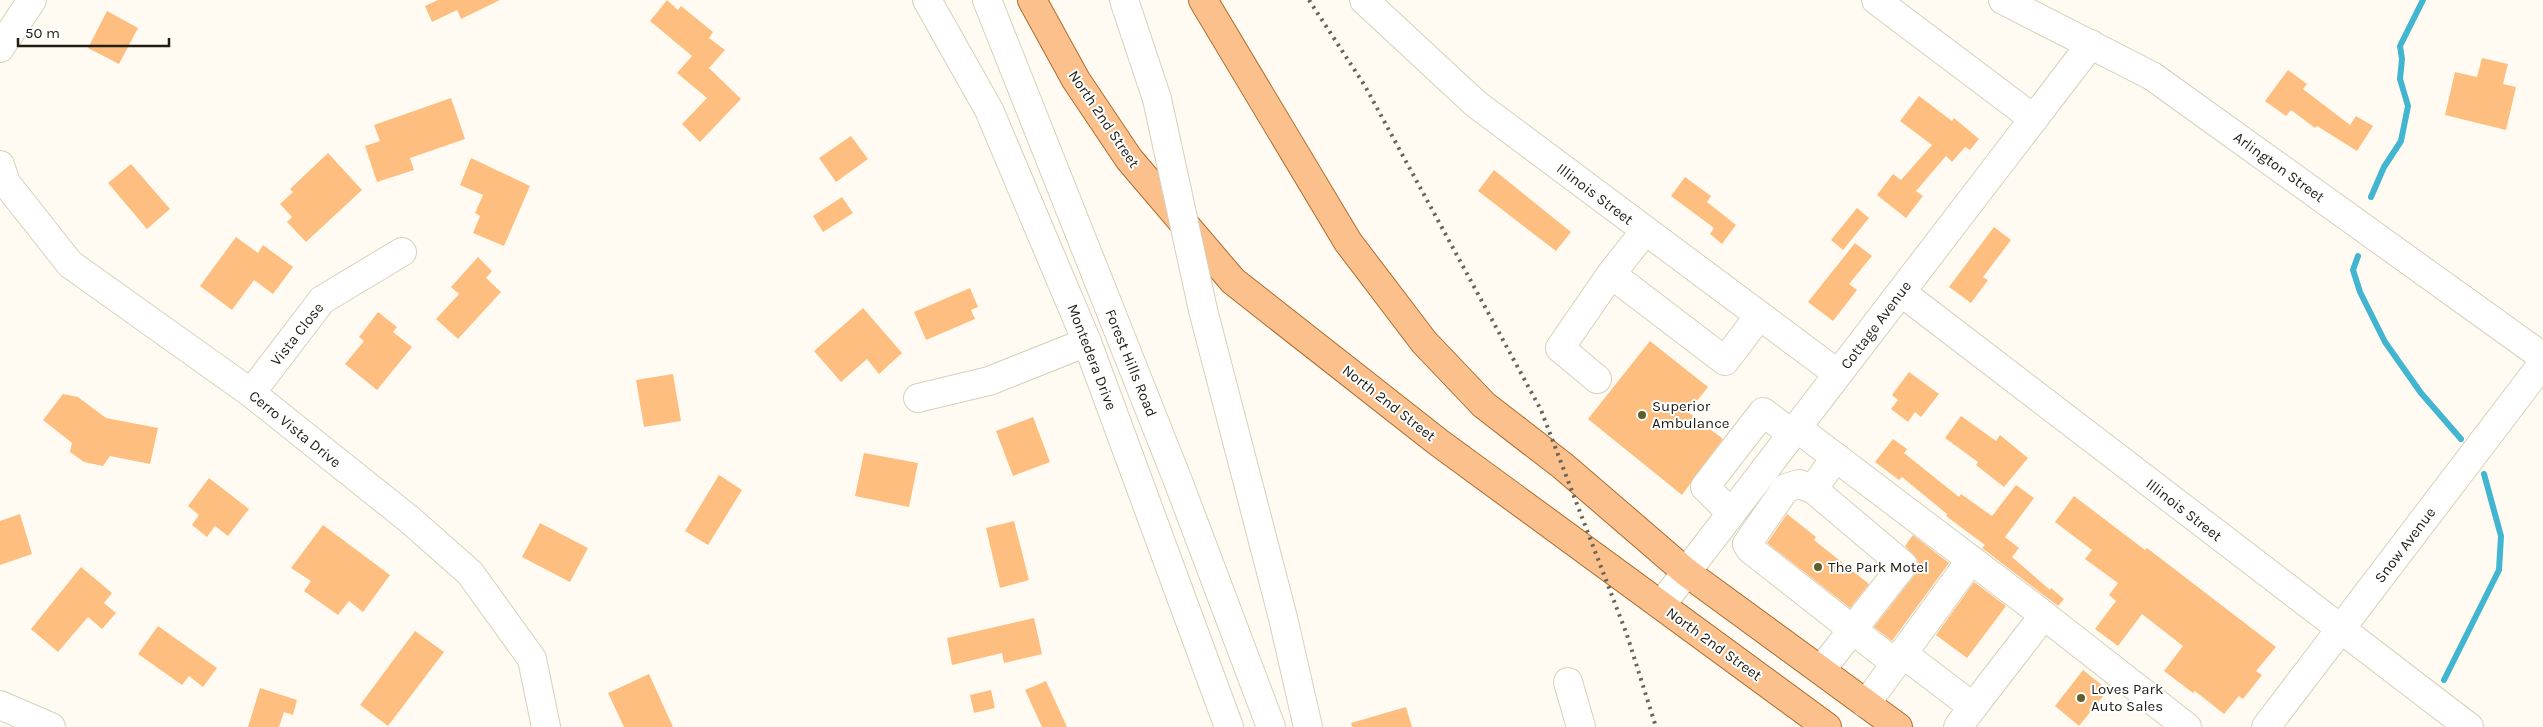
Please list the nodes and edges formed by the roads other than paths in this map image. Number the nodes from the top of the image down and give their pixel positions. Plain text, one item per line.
1 (32, 0) edge
2 (927, 0) edge
3 (987, 0) edge
4 (1032, 0) edge
5 (1124, 0) edge
6 (1203, 0) edge
7 (1364, 0) edge
8 (1876, 0) edge
9 (2003, 0) edge
10 (2091, 44) junction
11 (0, 48) edge
12 (2034, 119) junction
13 (0, 164) edge
14 (1645, 231) junction
15 (402, 252) dead end
16 (1611, 274) junction
17 (1901, 292) junction
18 (1759, 316) junction
19 (1087, 342) junction
20 (2543, 356) edge
21 (2543, 363) edge
22 (1838, 374) junction
23 (1597, 379) dead end
24 (251, 393) junction
25 (918, 398) dead end
26 (1795, 431) junction
27 (1836, 457) junction
28 (1724, 459) junction
29 (1756, 482) junction
30 (1813, 489) junction
31 (1729, 515) junction
32 (1752, 536) junction
33 (1971, 560) junction
34 (1686, 572) junction
35 (1661, 605) junction
36 (2044, 615) junction
37 (2341, 630) junction
38 (1852, 631) junction
39 (1898, 658) junction
40 (1820, 670) junction
41 (1568, 682) dead end
42 (1866, 704) junction
43 (0, 705) edge
44 (1966, 717) edge
45 (51, 727) edge
46 (546, 727) edge
47 (1229, 727) edge
48 (1270, 727) edge
49 (1308, 727) edge
50 (1580, 727) edge
51 (1827, 727) edge
52 (1898, 727) edge
53 (2187, 727) edge
54 (2266, 727) edge
55 (2469, 727) edge

1 - 11 street
2 - 19 street, Montedera Drive
3 - 48 street, Forest Hills Road
4 - 35 main road, North 2nd Street
5 - 49 street, bridge
6 - 34 main road
7 - 14 street, Illinois Street
8 - 12 street
9 - 10 street, Arlington Street
10 - 12 street, Cottage Avenue
10 - 20 street, Arlington Street
12 - 17 street, Cottage Avenue
13 - 24 street, Cerro Vista Drive
14 - 16 street
14 - 18 street, Illinois Street
15 - 24 street, Vista Close
16 - 18 street
16 - 23 street
17 - 22 street, Cottage Avenue
17 - 37 street, Illinois Street
18 - 22 street, Illinois Street
19 - 25 street
19 - 47 street, Montedera Drive
21 - 37 street, Snow Avenue
22 - 26 street, Cottage Avenue
24 - 46 street, Cerro Vista Drive
26 - 27 street
26 - 28 street
26 - 29 street, Cottage Avenue
27 - 30 street
27 - 33 street
28 - 29 street
28 - 31 street
29 - 31 street, Cottage Avenue
30 - 32 street
30 - 38 street
31 - 32 street
31 - 34 street, Cottage Avenue
32 - 38 street
33 - 36 street
33 - 39 street
34 - 35 street, Cottage Avenue
34 - 40 main road
35 - 51 main road, North 2nd Street
36 - 44 street
36 - 53 street
37 - 54 street, Snow Avenue
37 - 55 street, Illinois Street
38 - 39 street
38 - 40 street
39 - 42 street
39 - 44 street
40 - 42 main road
41 - 50 street
42 - 52 main road
43 - 45 street

